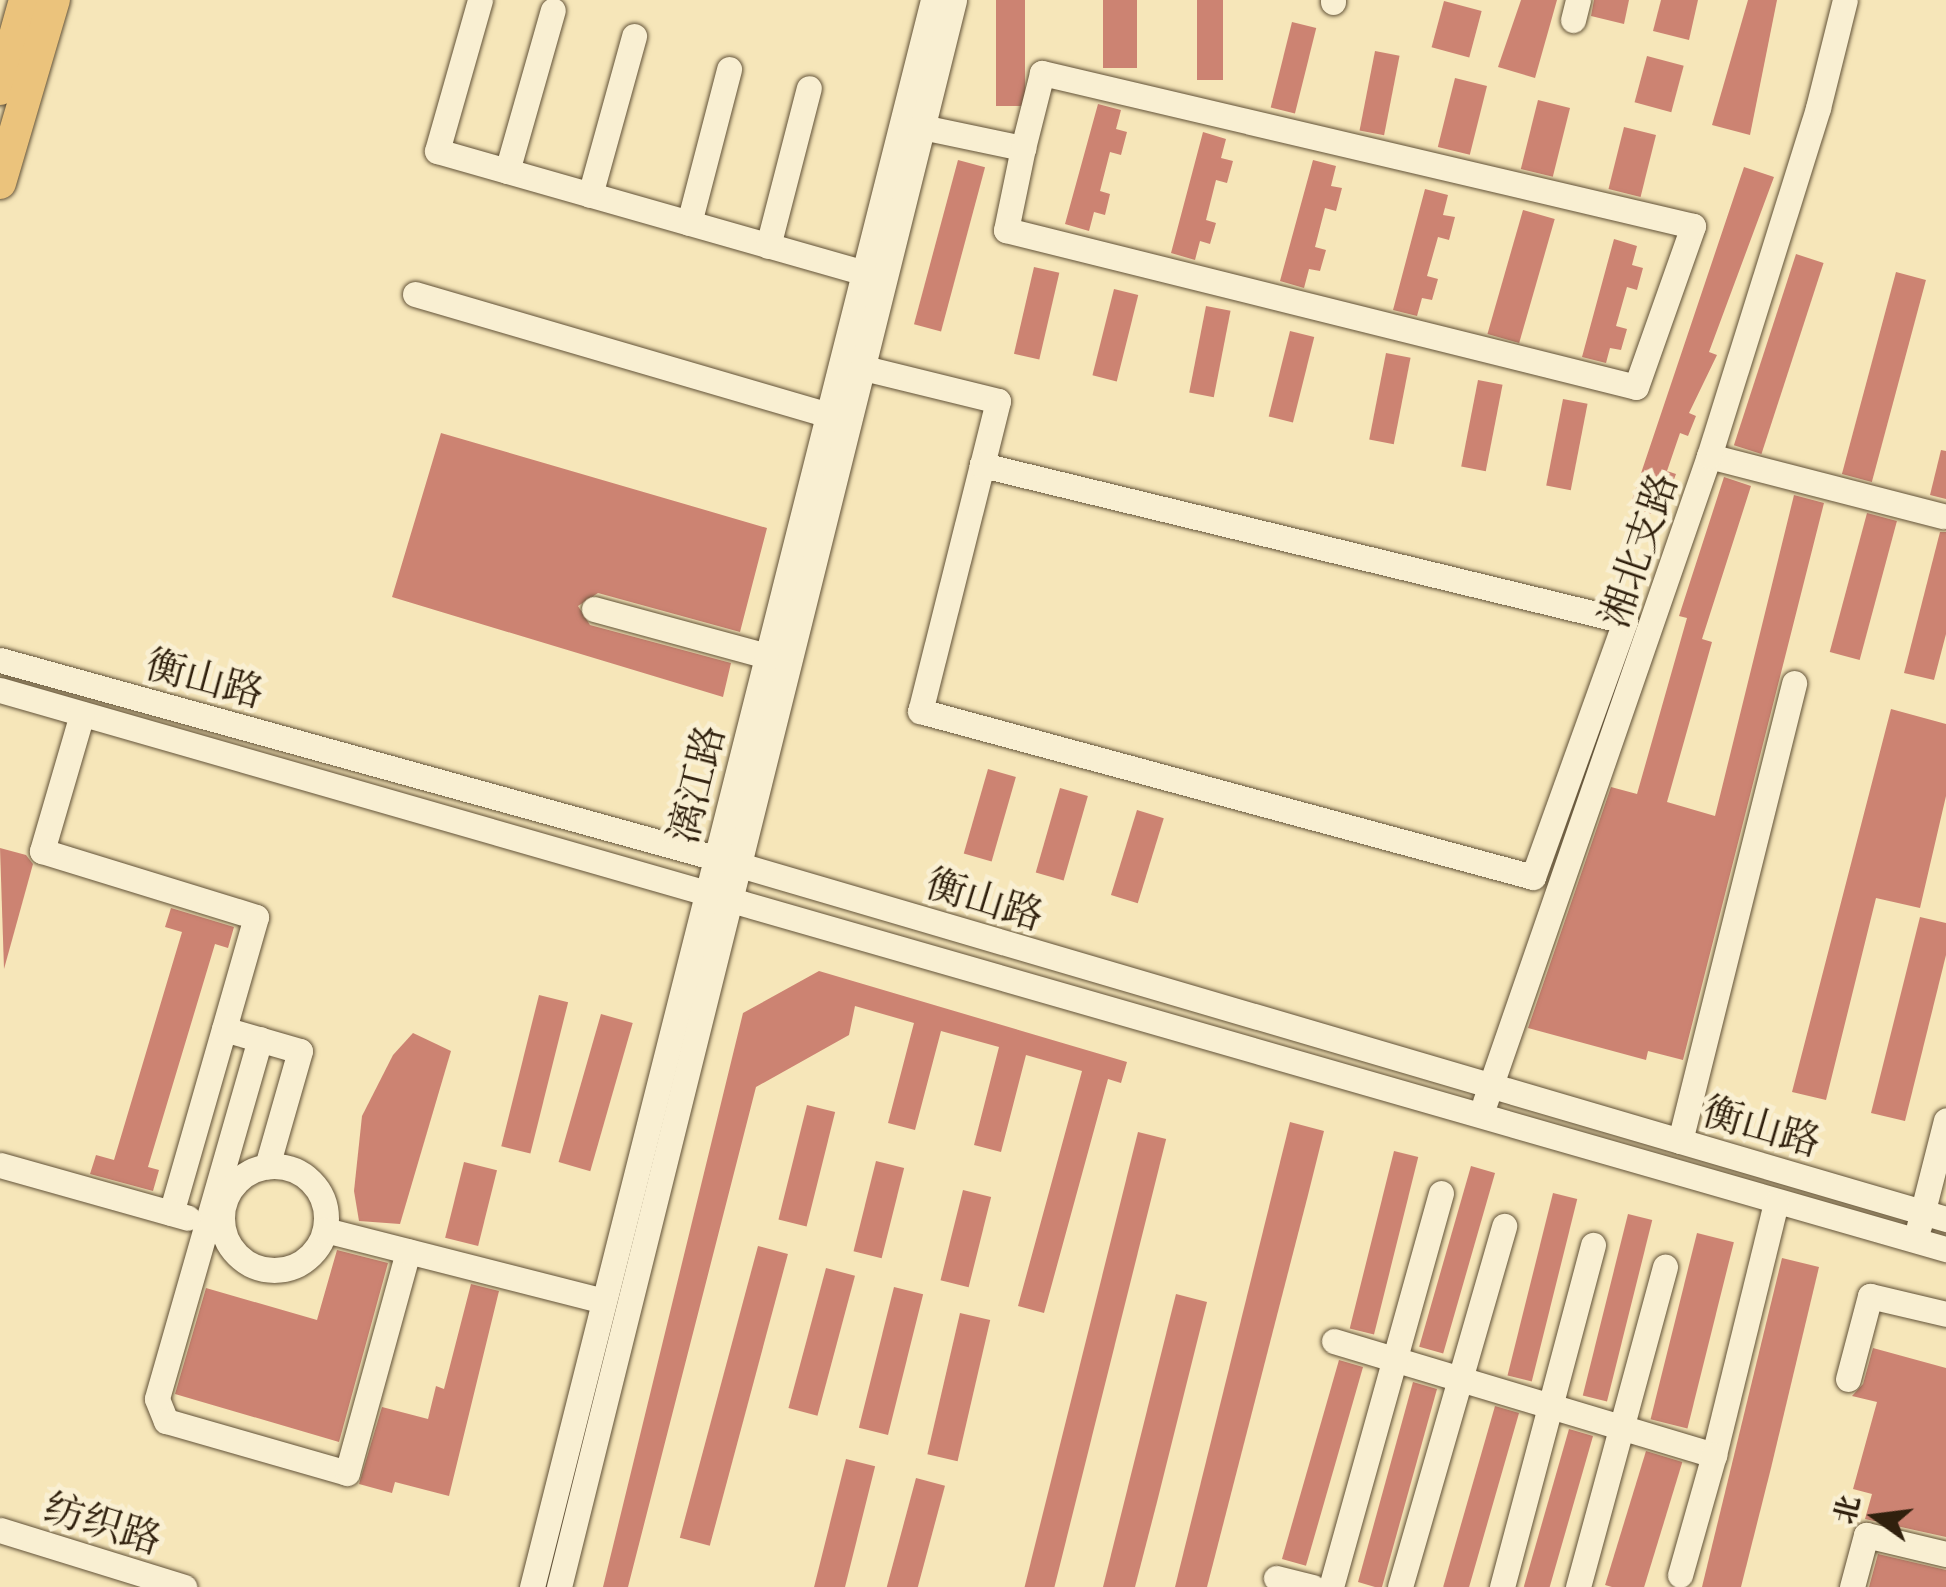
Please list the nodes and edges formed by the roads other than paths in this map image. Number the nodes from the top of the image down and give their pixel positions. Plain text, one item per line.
1 (26, 0) edge
2 (54, 0) edge
3 (480, 0) edge
4 (933, 0) edge
5 (954, 0) edge
6 (1844, 0) edge
7 (554, 10) dead end
8 (634, 36) dead end
9 (729, 69) dead end
10 (0, 88) edge
11 (809, 88) dead end
12 (913, 125) junction
13 (1023, 148) junction
14 (507, 171) junction
15 (0, 182) edge
16 (590, 194) junction
17 (689, 223) junction
18 (768, 246) junction
19 (865, 273) junction
20 (415, 294) dead end
21 (864, 368) junction
22 (829, 415) junction
23 (1709, 456) junction
24 (982, 464) junction
25 (1943, 516) dead end
26 (594, 609) dead end
27 (780, 659) junction
28 (0, 660) edge
29 (1794, 683) dead end
30 (0, 690) edge
31 (82, 714) junction
32 (728, 862) junction
33 (707, 892) junction
34 (732, 899) junction
35 (224, 1029) junction
36 (260, 1039) junction
37 (1488, 1088) junction
38 (1480, 1116) junction
39 (1946, 1120) edge
40 (1680, 1141) junction
41 (1942, 1152) edge
42 (0, 1165) edge
43 (267, 1166) junction
44 (1442, 1192) dead end
45 (1776, 1202) junction
46 (171, 1213) junction
47 (1934, 1216) edge
48 (215, 1226) junction
49 (1504, 1226) dead end
50 (324, 1230) junction
51 (1915, 1240) junction
52 (1593, 1245) dead end
53 (1946, 1248) edge
54 (408, 1252) junction
55 (1666, 1267) dead end
56 (603, 1301) junction
57 (1946, 1314) edge
58 (1334, 1342) dead end
59 (1395, 1360) junction
60 (1848, 1378) dead end
61 (1460, 1379) junction
62 (1550, 1406) junction
63 (1620, 1427) junction
64 (1714, 1455) junction
65 (0, 1530) edge
66 (1946, 1554) edge
67 (1680, 1576) dead end
68 (1276, 1578) dead end
69 (184, 1587) edge
70 (532, 1587) edge
71 (559, 1587) edge
72 (1313, 1587) edge
73 (1331, 1587) edge
74 (1400, 1587) edge
75 (1502, 1587) edge
76 (1578, 1587) edge
77 (1852, 1587) edge

1 - 10 main road
2 - 15 main road
3 - 14 street
4 - 12 street, 漓江路
5 - 12 street, 漓江路
6 - 23 street, 湘北支路
7 - 14 street
8 - 16 street
9 - 17 street
11 - 18 street
12 - 13 street
12 - 19 street, 漓江路
12 - 21 street, 漓江路
13 - 13 street
14 - 16 street
16 - 17 street
17 - 18 street
18 - 19 street
19 - 22 street, 漓江路
20 - 22 street
21 - 24 street
21 - 27 street, 漓江路
22 - 27 street, 漓江路
23 - 25 street
23 - 37 street, 湘北支路
24 - 24 street
26 - 27 street
27 - 32 street, 漓江路
28 - 32 street, 衡山路
29 - 40 street
30 - 31 street, 衡山路
31 - 33 street, 衡山路
31 - 35 street
32 - 33 street, 漓江路
32 - 34 street, 漓江路
32 - 37 street, 衡山路
33 - 34 street, 衡山路
33 - 56 street, 漓江路
34 - 38 street, 衡山路
34 - 71 street, 漓江路
35 - 36 street
35 - 46 street
36 - 43 street
36 - 48 street
37 - 38 street, 湘北支路
37 - 40 street, 衡山路
38 - 45 street, 衡山路
39 - 41 street
40 - 47 street, 衡山路
41 - 47 street
42 - 46 street
43 - 48 street
43 - 50 street
44 - 59 street
45 - 51 street, 衡山路
45 - 64 street
46 - 48 street
47 - 51 street
48 - 50 street
48 - 54 street
49 - 61 street
50 - 54 street
51 - 53 street, 衡山路
52 - 62 street
54 - 56 street
55 - 63 street
56 - 70 street, 漓江路
57 - 60 street
58 - 59 street
59 - 61 street
59 - 73 street
61 - 62 street
61 - 74 street
62 - 63 street
62 - 75 street
63 - 64 street
63 - 76 street
64 - 67 street
65 - 69 street, 纺织路
66 - 77 street
68 - 72 street

